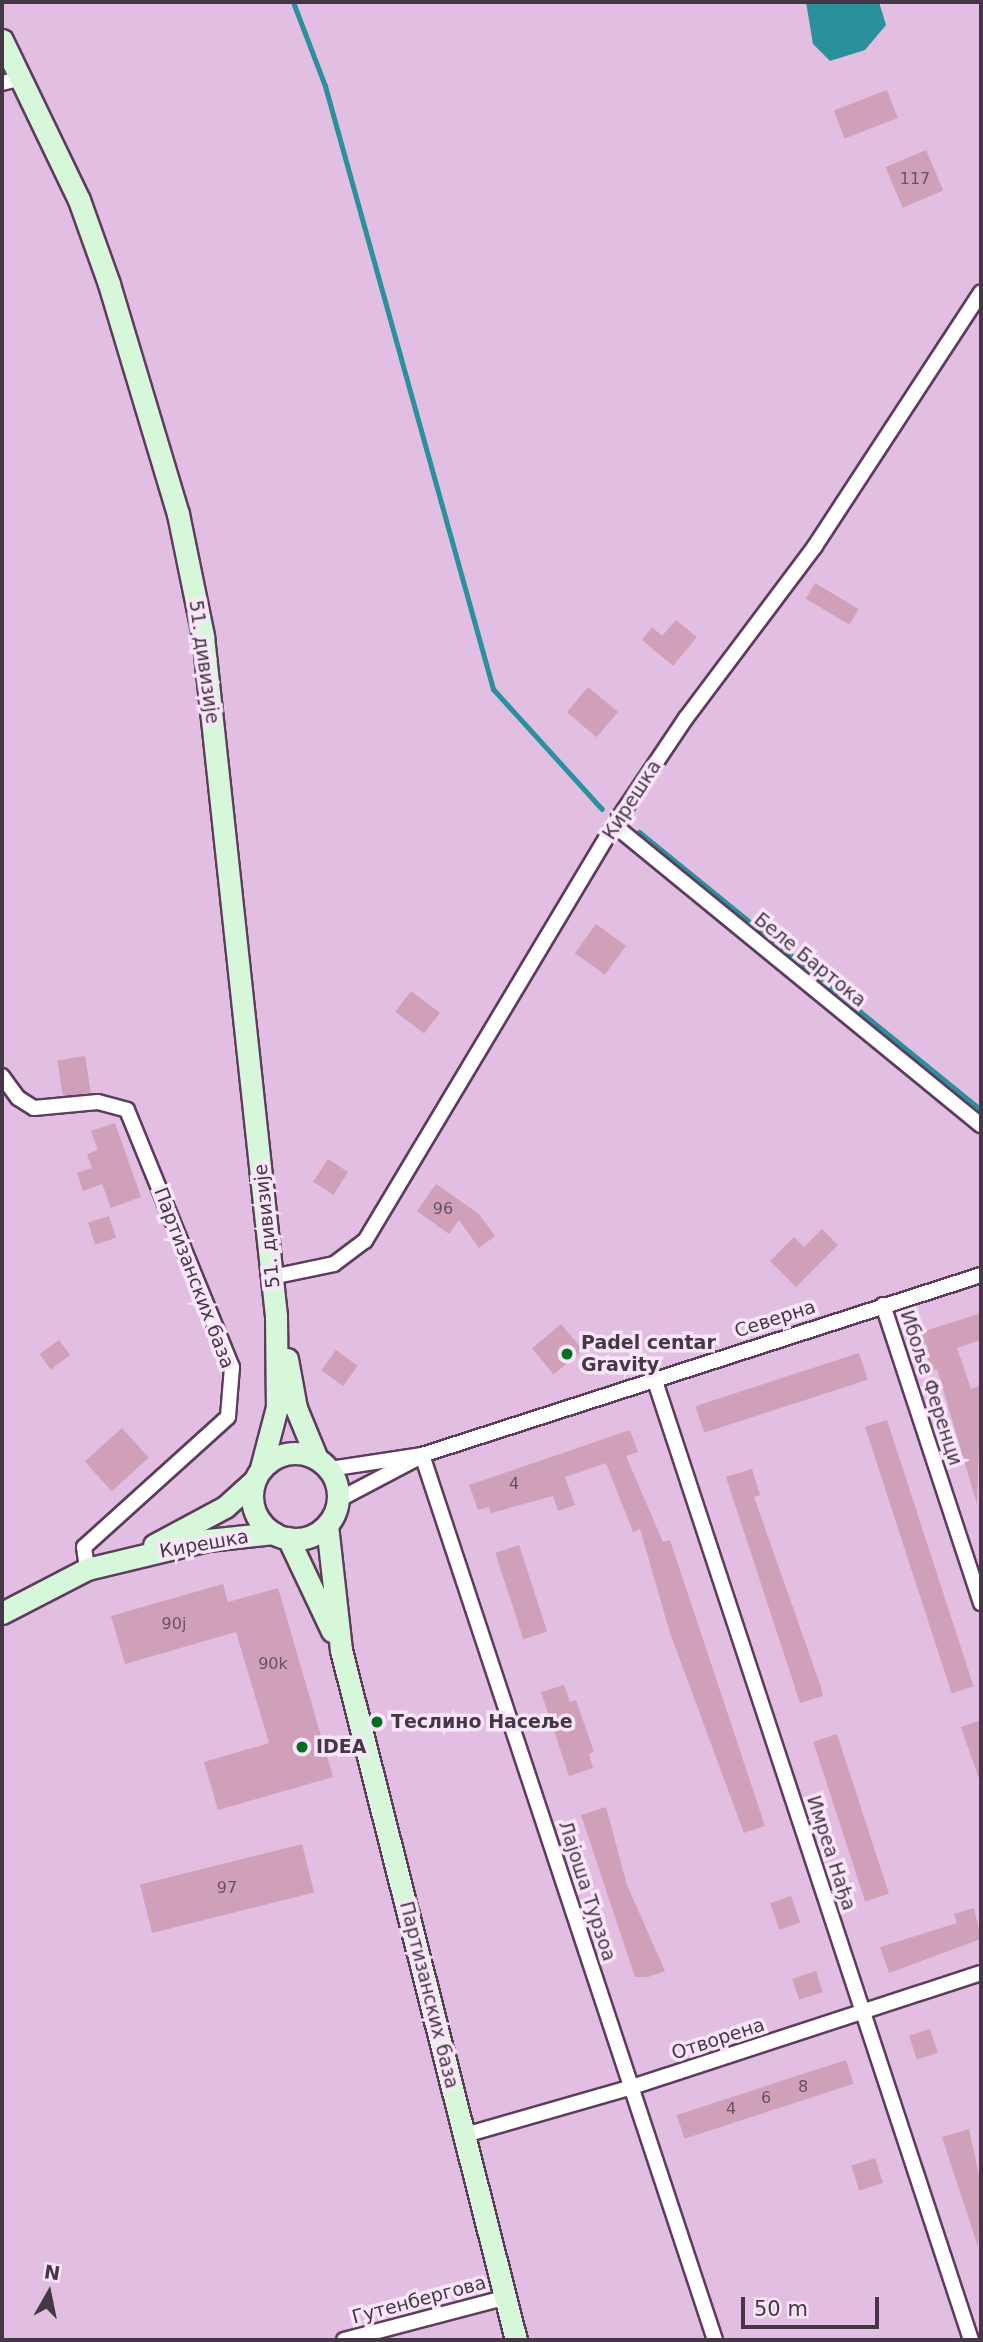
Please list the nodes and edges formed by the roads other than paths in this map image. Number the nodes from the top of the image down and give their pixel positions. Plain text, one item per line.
1 (2, 40) edge
2 (12, 81) edge
3 (981, 292) edge
4 (614, 825) junction
5 (2, 1076) edge
6 (981, 1125) edge
7 (981, 1275) edge
8 (272, 1277) junction
9 (883, 1305) junction
10 (276, 1316) junction
11 (654, 1378) junction
12 (422, 1455) junction
13 (323, 1464) junction
14 (258, 1474) junction
15 (338, 1500) junction
16 (327, 1525) junction
17 (281, 1536) junction
18 (134, 1557) junction
19 (88, 1569) junction
20 (981, 1603) edge
21 (2, 1613) edge
22 (341, 1650) junction
23 (981, 1973) edge
24 (863, 2013) junction
25 (632, 2087) junction
26 (465, 2135) junction
27 (505, 2298) junction
28 (344, 2340) edge
29 (516, 2340) edge
30 (715, 2340) edge
31 (971, 2340) edge

1 - 2 street, 51. дивизије
2 - 8 street, 51. дивизије
3 - 4 street, Кирешка
4 - 6 street, Беле Бартока
4 - 8 street, Кирешка
5 - 19 street, Партизанских база
7 - 9 street, Северна
8 - 10 street, 51. дивизије
9 - 11 street, Северна
9 - 20 street, Ибоље Ференци
10 - 13 street, 51. дивизије
10 - 14 street, 51. дивизије
11 - 12 street, Северна
11 - 24 street, Имреа Нађа
12 - 13 street, Северна
12 - 15 street, Северна
12 - 25 street, Лајоша Турзоа
13 - 14 street
13 - 15 street
14 - 17 street
14 - 18 street, Кирешка
15 - 16 street
16 - 17 street
16 - 22 street, Партизанских база
17 - 18 street, Кирешка
17 - 22 street, Партизанских база
18 - 19 street, Кирешка
19 - 21 street, Кирешка
22 - 26 street, Партизанских база
23 - 24 street, Отворена
24 - 25 street, Отворена
24 - 31 street, Имреа Нађа
25 - 26 street, Отворена
25 - 30 street, Лајоша Турзоа
26 - 27 street, Партизанских база
27 - 28 street, Гутенбергова
27 - 29 street, Партизанских база

